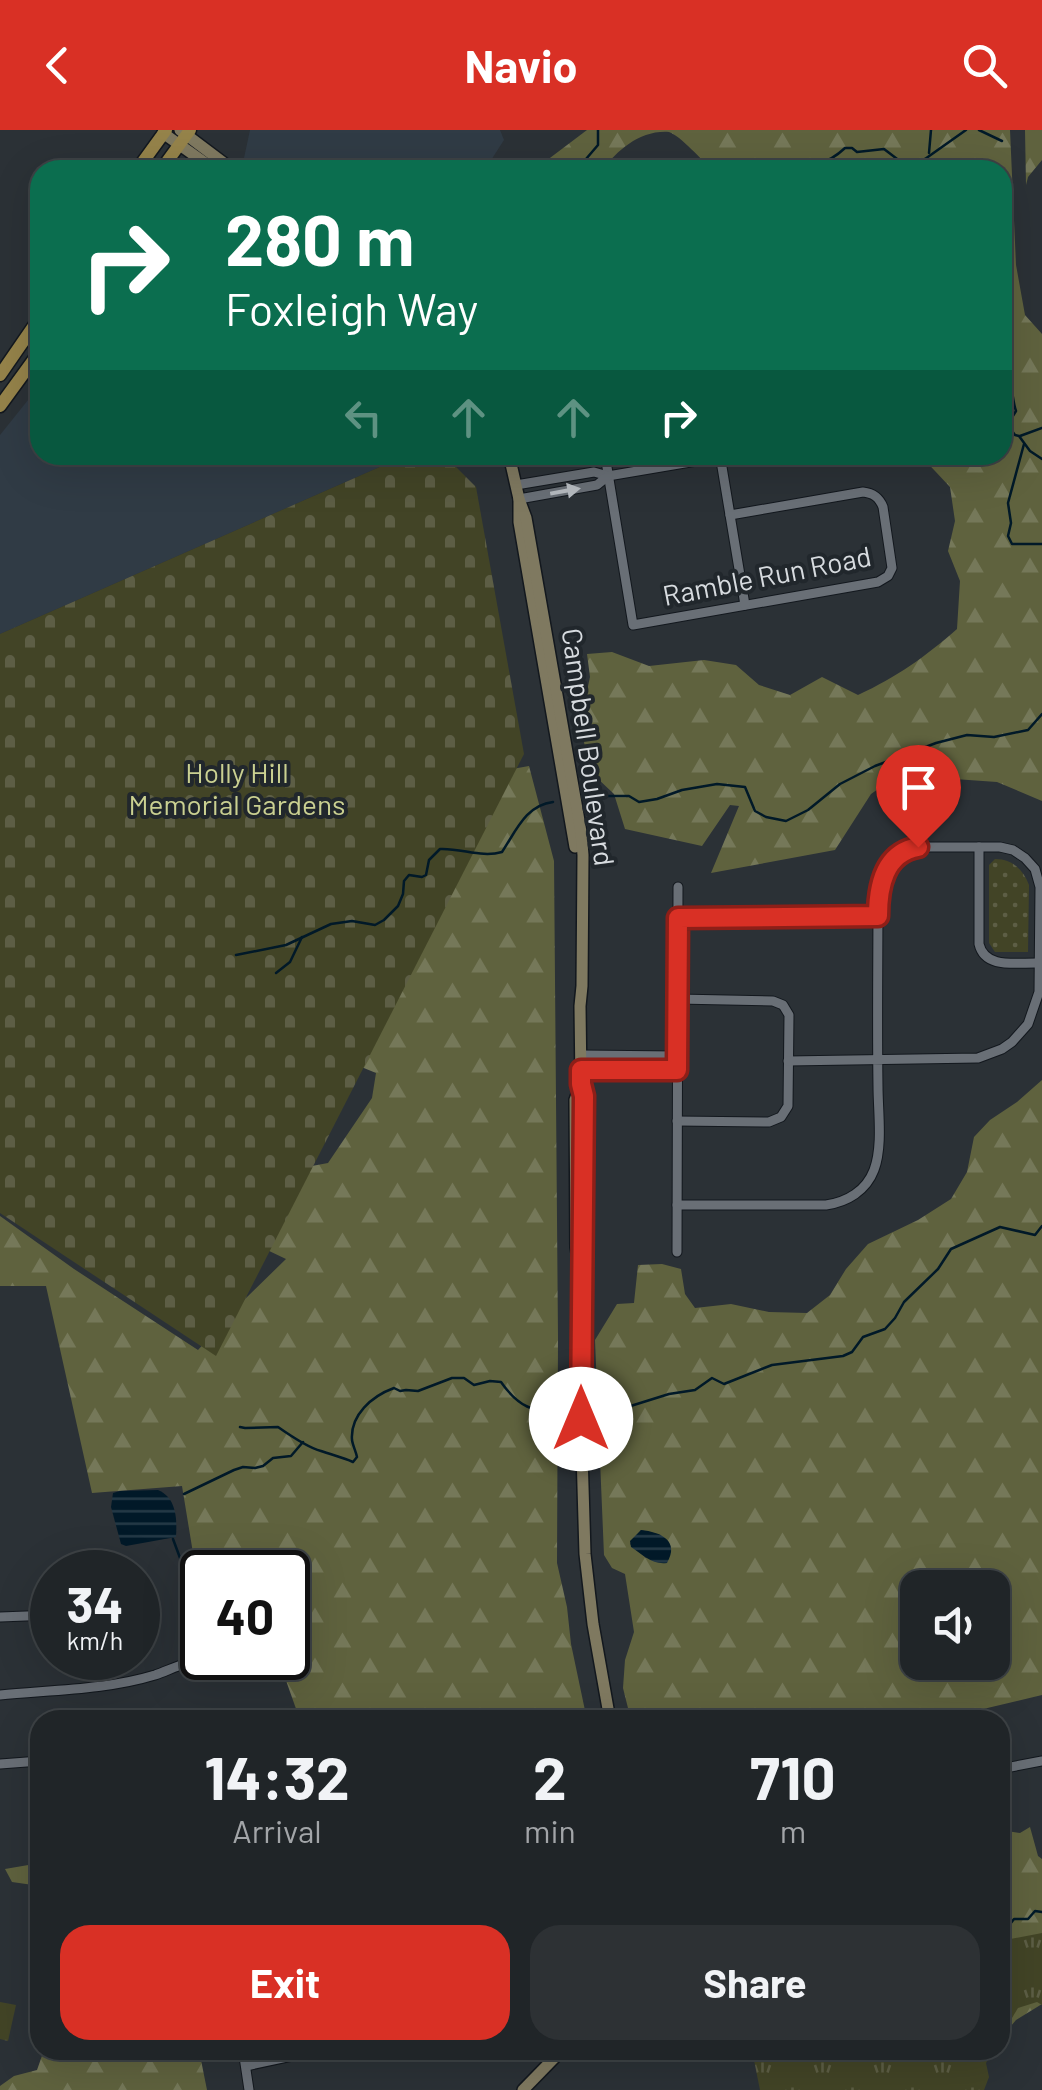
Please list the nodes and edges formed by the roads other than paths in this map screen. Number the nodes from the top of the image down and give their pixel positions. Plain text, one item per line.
1 (163, 131) edge
2 (183, 133) edge
3 (144, 160) edge
4 (167, 160) edge
5 (206, 160) edge
6 (220, 160) edge
7 (30, 332) edge
8 (30, 365) edge
9 (0, 375) edge
10 (0, 406) edge
11 (511, 465) edge
12 (606, 465) edge
13 (670, 465) edge
14 (722, 465) edge
15 (608, 476) junction
16 (518, 492) junction
17 (730, 515) junction
18 (745, 606) junction
19 (979, 847) junction
20 (678, 887) dead end
21 (878, 916) junction
22 (678, 918) junction
23 (1040, 963) edge
24 (677, 999) junction
25 (580, 1055) junction
26 (677, 1056) junction
27 (878, 1061) junction
28 (788, 1062) junction
29 (677, 1070) junction
30 (581, 1077) junction
31 (677, 1121) junction
32 (677, 1205) junction
33 (677, 1252) dead end
34 (30, 1616) edge
35 (0, 1617) edge
36 (180, 1665) edge
37 (0, 1695) edge
38 (608, 1710) edge
39 (1042, 1761) edge
40 (30, 1762) edge
41 (0, 1764) edge
42 (1010, 1767) edge
43 (245, 2060) edge
44 (274, 2060) edge
45 (552, 2060) edge
46 (246, 2066) junction
47 (249, 2090) edge
48 (523, 2090) edge

1 - 2 street
1 - 3 main road
2 - 4 main road
2 - 5 street
2 - 6 street
7 - 9 main road
8 - 10 main road
11 - 16 street, Campbell Boulevard
12 - 15 street
13 - 15 street
14 - 17 street
15 - 16 street
15 - 18 street, Ramble Run Road
16 - 25 street, Campbell Boulevard
17 - 18 street
17 - 18 street, Ramble Run Road
19 - 21 street
19 - 23 street
19 - 23 street
20 - 22 street
21 - 22 street
21 - 27 street
22 - 24 street
23 - 27 street
24 - 26 street
24 - 28 street
25 - 26 street
25 - 30 street, Campbell Boulevard
26 - 29 street
27 - 28 street
27 - 32 street
28 - 31 street
29 - 30 street
29 - 31 street
30 - 38 street, Campbell Boulevard
31 - 32 street
32 - 33 street
34 - 35 street
36 - 37 street
39 - 42 street
40 - 41 street
43 - 46 street
44 - 46 street
45 - 48 street
46 - 47 street

